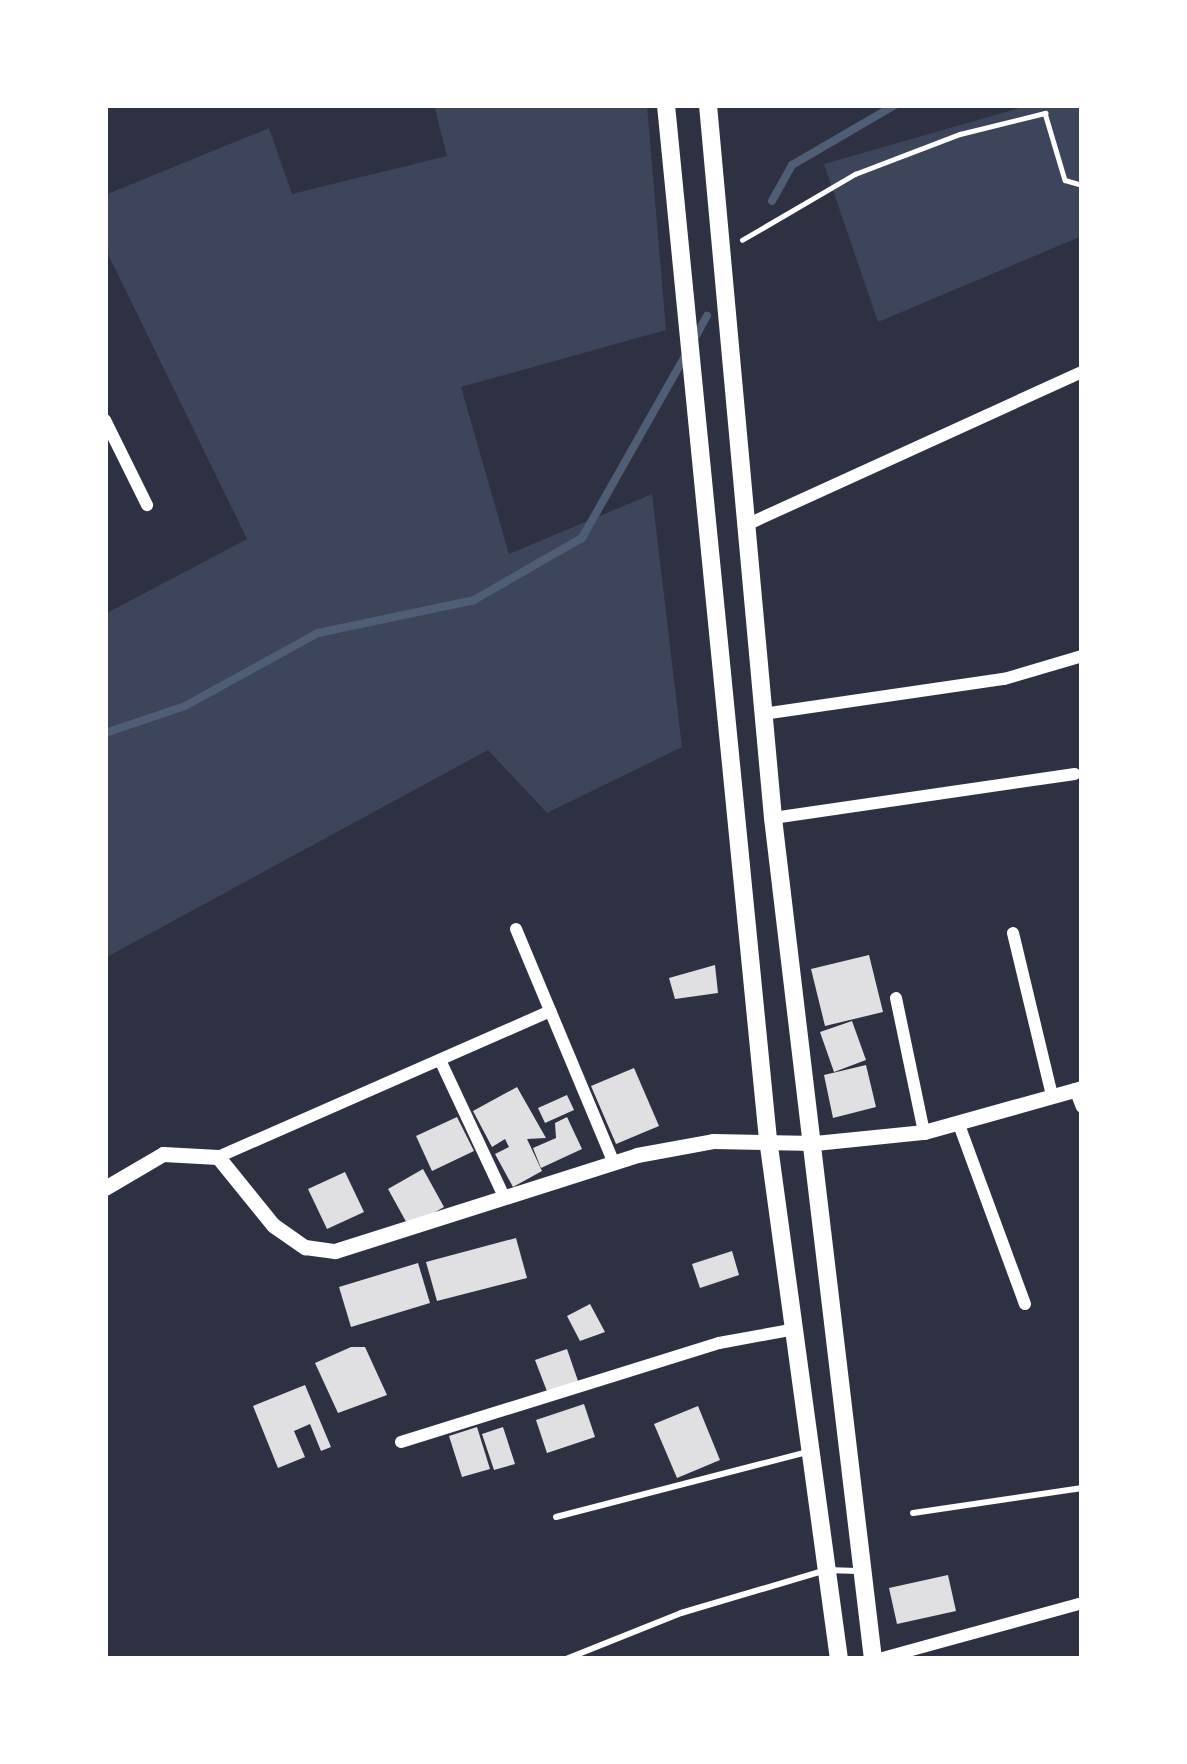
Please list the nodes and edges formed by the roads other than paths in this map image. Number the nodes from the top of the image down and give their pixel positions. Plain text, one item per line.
1 (666, 105) edge
2 (708, 105) edge
3 (1082, 372) edge
4 (105, 420) edge
5 (147, 505) dead end
6 (746, 525) junction
7 (1082, 656) edge
8 (763, 714) junction
9 (1075, 774) dead end
10 (773, 818) junction
11 (516, 929) dead end
12 (1013, 933) dead end
13 (896, 998) dead end
14 (550, 1011) junction
15 (440, 1060) junction
16 (1079, 1088) edge
17 (1052, 1096) junction
18 (1082, 1107) edge
19 (958, 1122) junction
20 (924, 1132) junction
21 (768, 1139) junction
22 (815, 1143) junction
23 (218, 1157) junction
24 (614, 1162) junction
25 (105, 1188) edge
26 (505, 1198) junction
27 (1025, 1304) dead end
28 (795, 1329) junction
29 (401, 1442) dead end
30 (810, 1451) junction
31 (1082, 1488) edge
32 (914, 1513) dead end
33 (556, 1517) dead end
34 (826, 1570) junction
35 (858, 1571) junction
36 (1082, 1604) edge
37 (566, 1659) edge
38 (839, 1659) edge
39 (876, 1659) edge

1 - 21 main road
2 - 6 main road
3 - 6 street
4 - 5 street
6 - 8 main road
7 - 8 street
8 - 10 main road
9 - 10 street
10 - 22 main road
11 - 14 street
12 - 17 street
13 - 20 street
14 - 15 street
14 - 24 street
15 - 23 street
15 - 26 street
16 - 17 street
16 - 18 street
17 - 19 street
19 - 20 street
19 - 27 street
20 - 22 street
21 - 22 street
21 - 24 street
21 - 28 main road
22 - 35 main road
23 - 25 street
23 - 26 street
24 - 26 street
28 - 29 street
28 - 30 main road
30 - 33 lane
30 - 34 main road
31 - 32 lane
34 - 35 lane
34 - 37 lane
34 - 38 main road
35 - 39 main road
36 - 39 street

